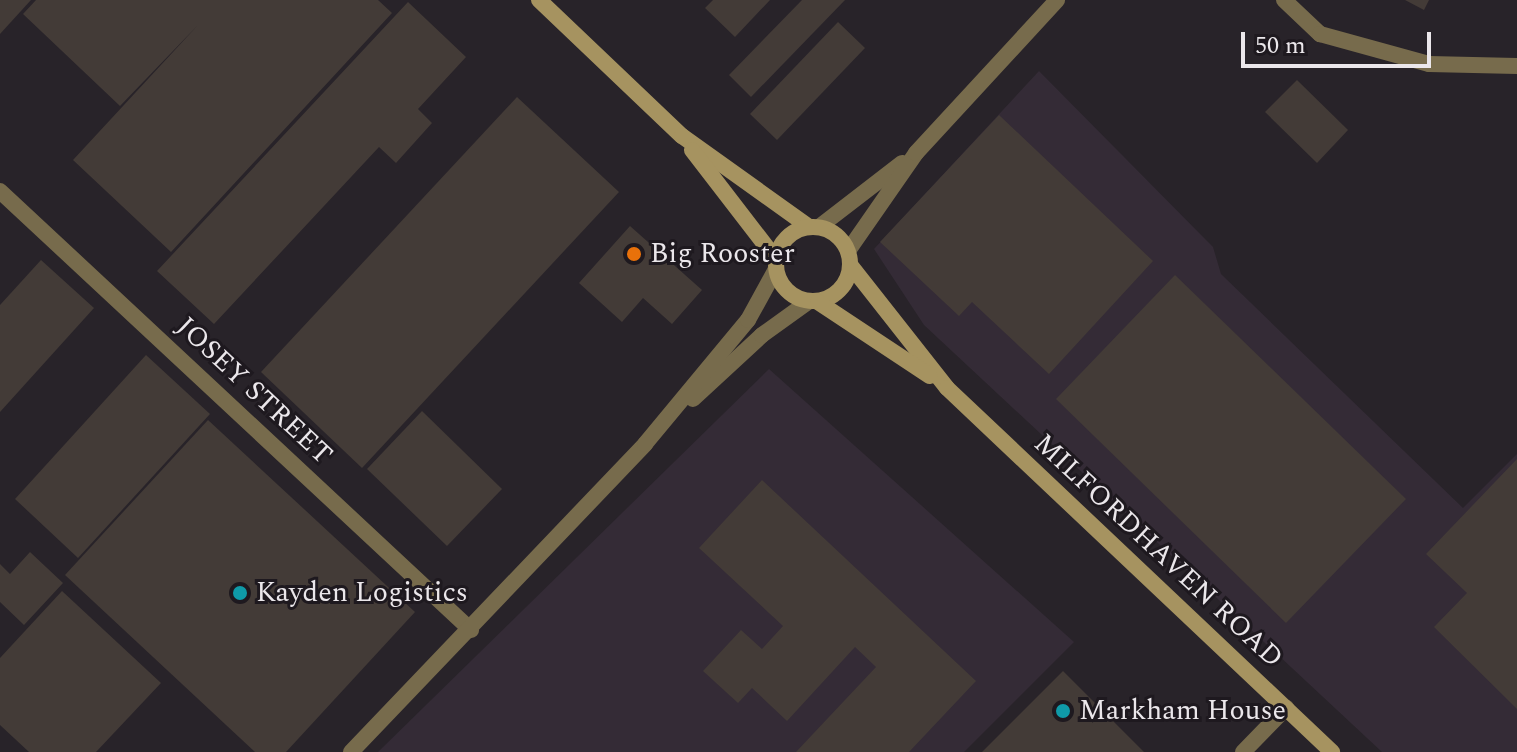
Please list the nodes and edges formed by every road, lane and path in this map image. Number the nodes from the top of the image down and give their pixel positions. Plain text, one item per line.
1 (539, 0) edge
2 (1057, 0) edge
3 (1284, 0) edge
4 (1517, 66) edge
5 (682, 136) junction
6 (916, 153) junction
7 (0, 191) edge
8 (814, 227) junction
9 (849, 258) junction
10 (776, 264) junction
11 (813, 302) junction
12 (947, 388) junction
13 (645, 444) junction
14 (471, 630) junction
15 (1286, 708) junction
16 (351, 752) edge
17 (1243, 752) edge
18 (1332, 752) edge

1 - 5 main road
2 - 6 street
3 - 4 street
5 - 8 main road
5 - 10 main road
6 - 8 street
6 - 9 street
7 - 14 street, JOSEY STREET
8 - 9 main road
8 - 10 main road
9 - 11 main road
9 - 12 main road, MILFORDHAVEN ROAD
10 - 11 main road
10 - 13 street
11 - 12 main road, MILFORDHAVEN ROAD
11 - 13 street
12 - 15 main road, MILFORDHAVEN ROAD
13 - 14 street
14 - 16 street
15 - 17 street
15 - 18 main road, MILFORDHAVEN ROAD

